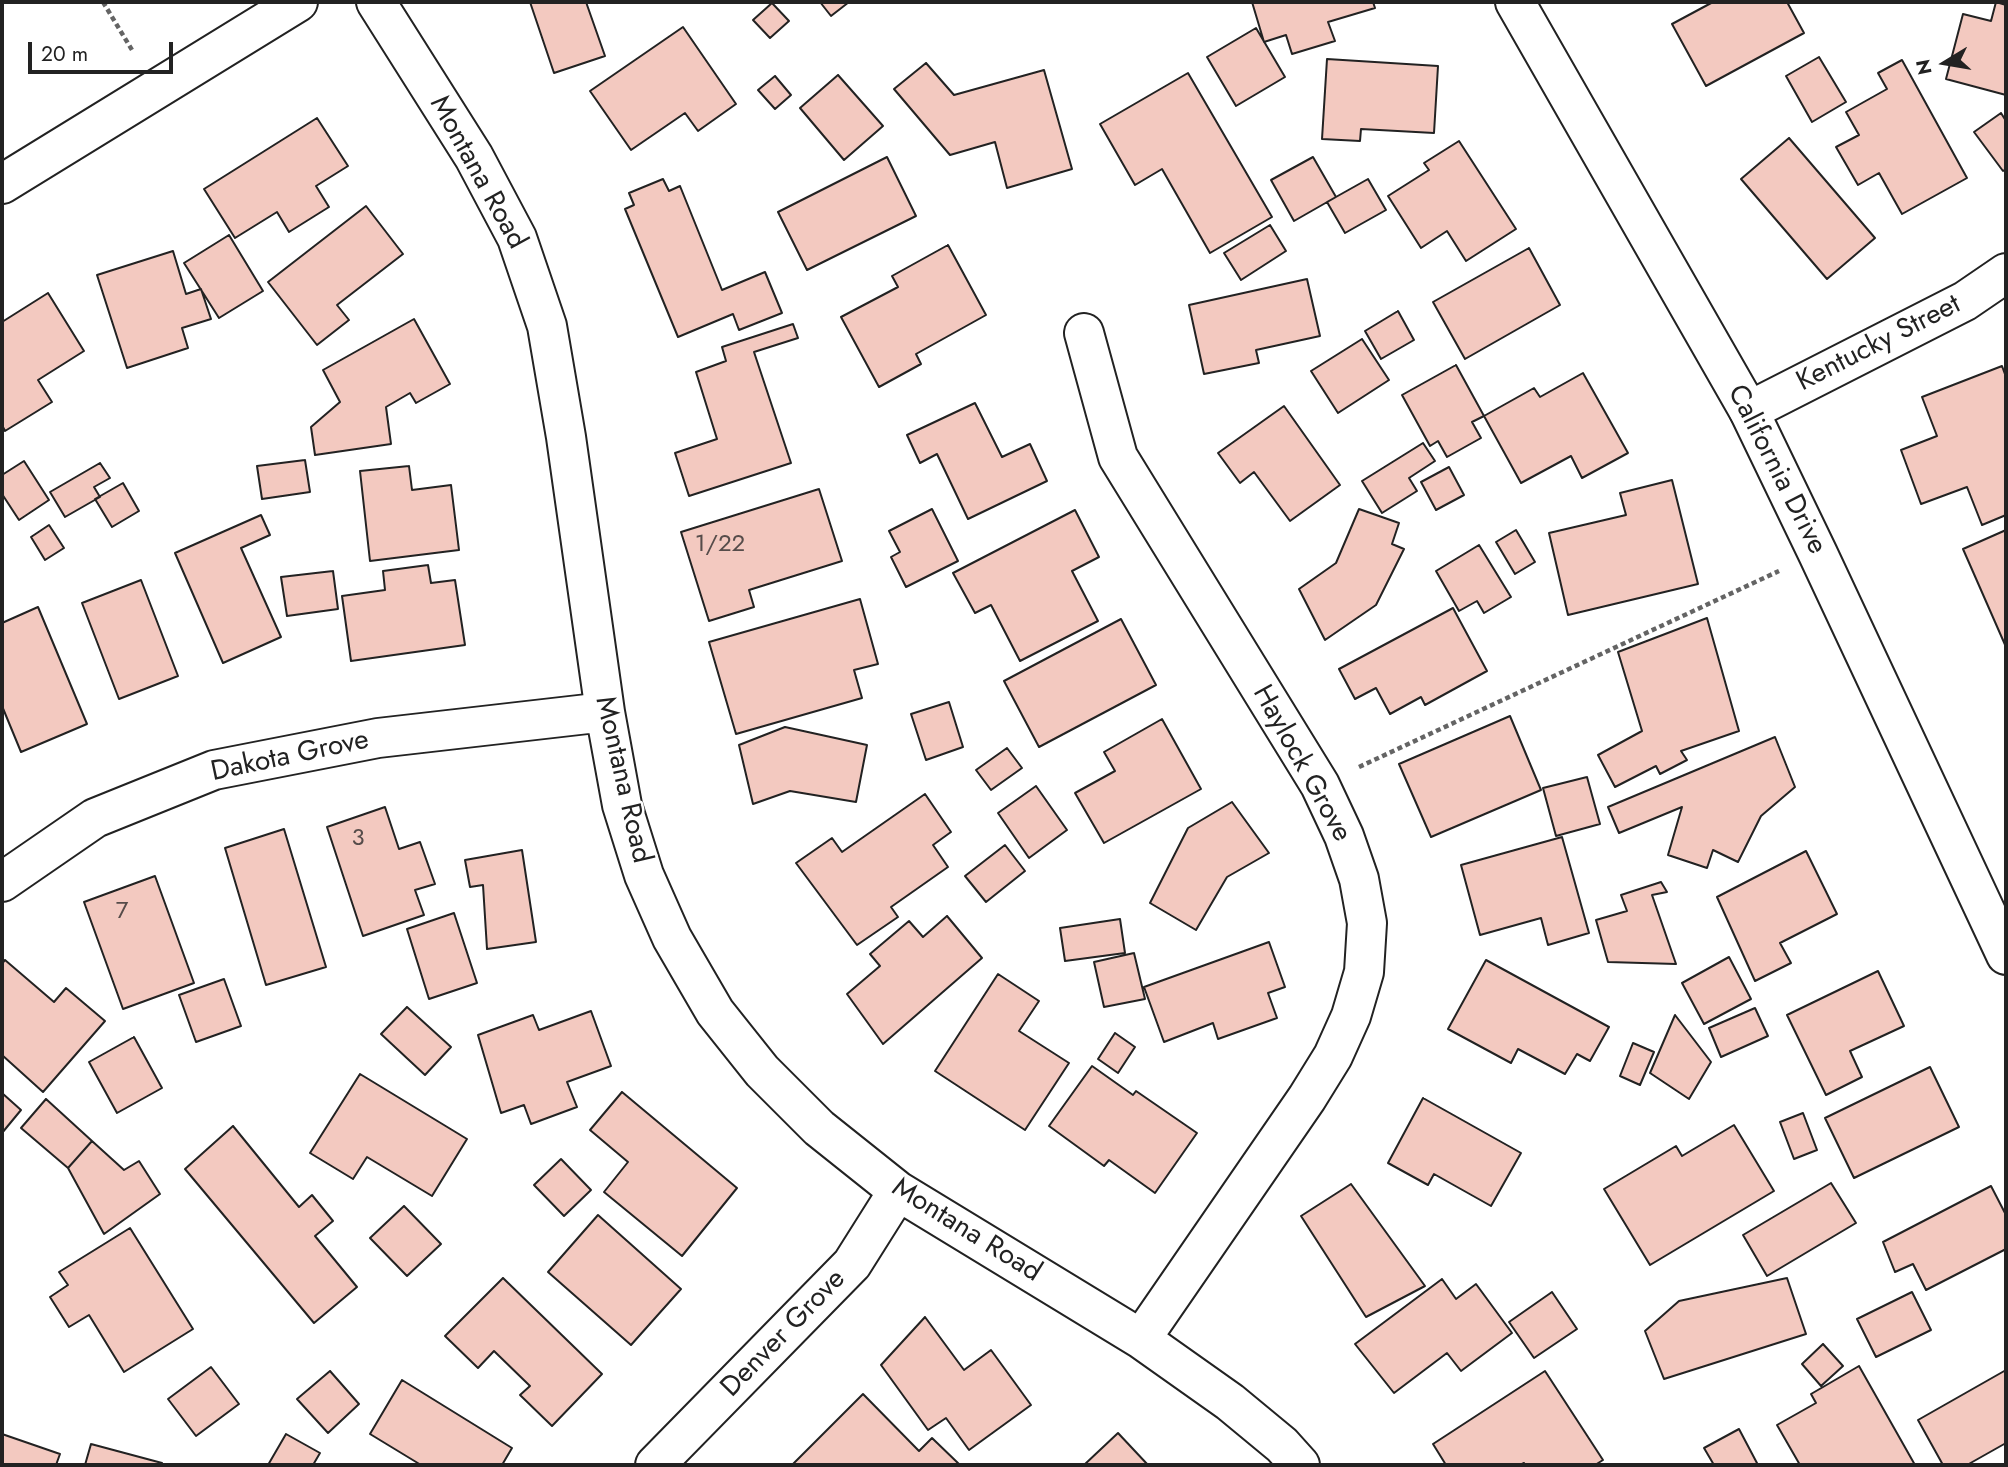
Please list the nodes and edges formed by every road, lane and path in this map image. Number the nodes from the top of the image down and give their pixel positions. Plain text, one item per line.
1 (103, 2) edge
2 (298, 2) edge
3 (376, 2) edge
4 (1515, 2) edge
5 (157, 90) junction
6 (2, 184) edge
7 (2006, 273) edge
8 (1084, 333) dead end
9 (1749, 411) junction
10 (1818, 554) junction
11 (605, 712) junction
12 (1320, 785) junction
13 (2, 882) edge
14 (2006, 954) edge
15 (898, 1191) junction
16 (1141, 1339) junction
17 (655, 1465) edge
18 (1300, 1465) edge

1 - 5 path
2 - 5 street
3 - 11 street, Montana Road
4 - 9 street, California Drive
5 - 6 street
7 - 9 street, Kentucky Street
8 - 12 street, Haylock Grove
9 - 10 street, California Drive
10 - 12 path
10 - 14 street, California Drive
11 - 13 street, Dakota Grove
11 - 15 street, Montana Road
12 - 16 street, Haylock Grove
15 - 16 street, Montana Road
15 - 17 street, Denver Grove
16 - 18 street, Montana Road

